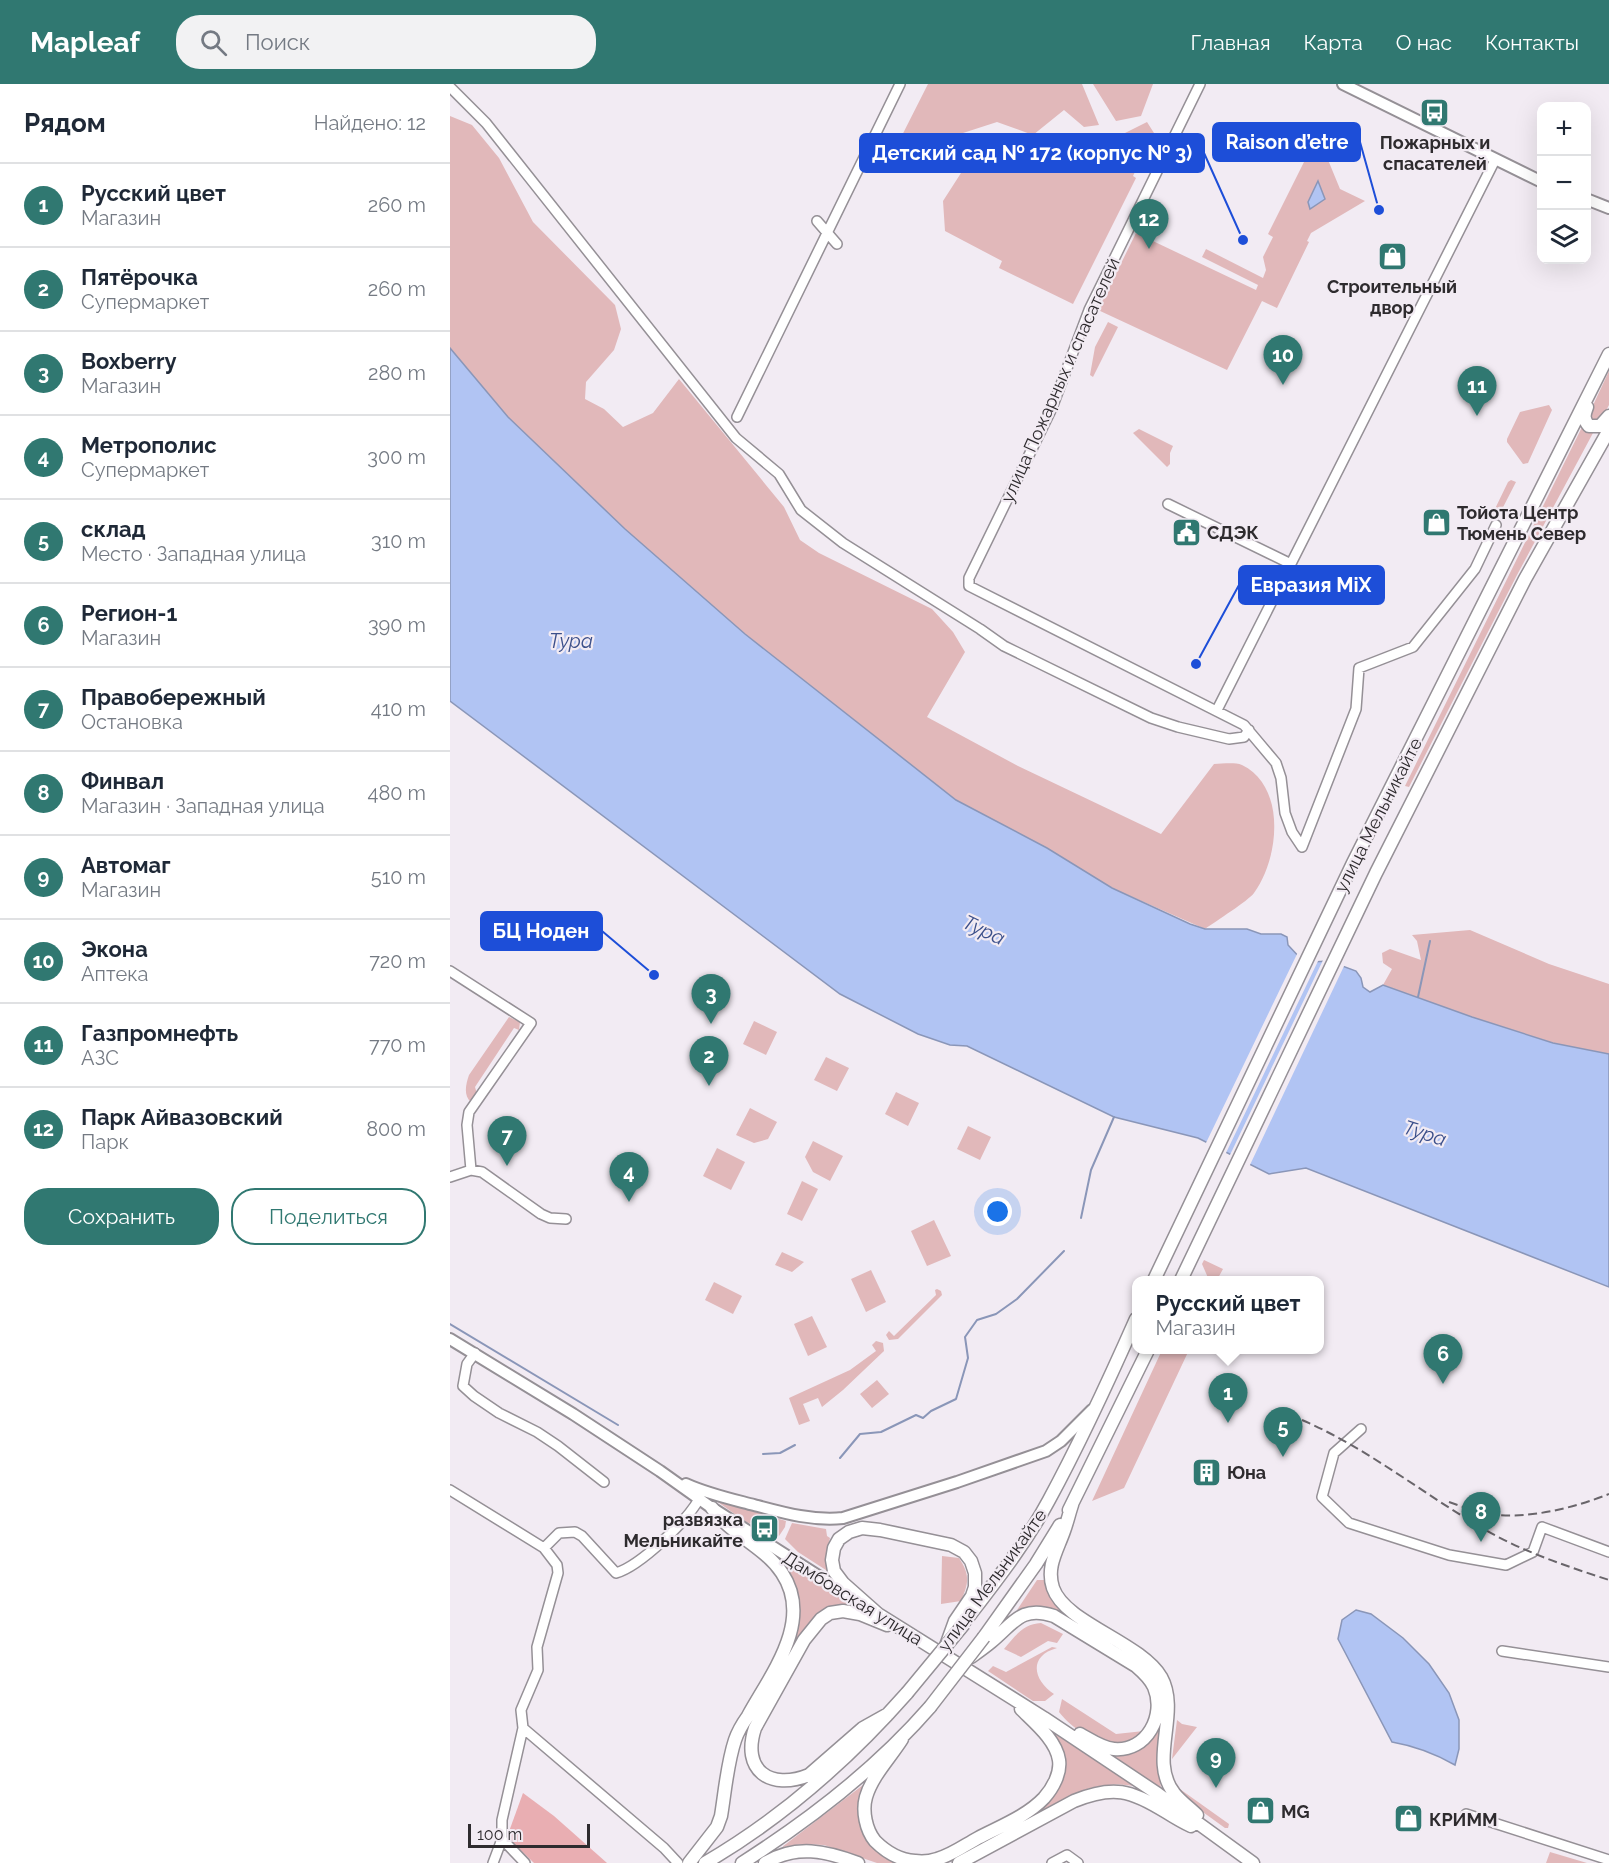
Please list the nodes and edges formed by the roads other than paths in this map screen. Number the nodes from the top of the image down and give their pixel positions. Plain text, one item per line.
1 (900, 84) edge
2 (1200, 84) edge
3 (1343, 84) edge
4 (450, 87) edge
5 (1495, 160) junction
6 (1537, 180) edge
7 (1591, 201) edge
8 (1609, 208) edge
9 (818, 221) dead end
10 (827, 232) junction
11 (837, 243) dead end
12 (1607, 359) edge
13 (1609, 416) edge
14 (737, 417) dead end
15 (1609, 430) edge
16 (1168, 504) dead end
17 (1496, 525) dead end
18 (1290, 564) junction
19 (1217, 710) junction
20 (1249, 730) junction
21 (450, 971) edge
22 (471, 1170) junction
23 (450, 1177) edge
24 (566, 1219) dead end
25 (1156, 1276) edge
26 (1183, 1276) edge
27 (1132, 1330) edge
28 (450, 1339) edge
29 (475, 1353) junction
30 (1146, 1354) edge
31 (1097, 1406) junction
32 (1361, 1429) dead end
33 (669, 1476) junction
34 (604, 1482) dead end
35 (450, 1490) edge
36 (699, 1498) junction
37 (1072, 1505) junction
38 (712, 1508) junction
39 (544, 1548) junction
40 (1609, 1552) edge
41 (878, 1614) junction
42 (959, 1623) junction
43 (902, 1629) junction
44 (988, 1640) junction
45 (1502, 1651) dead end
46 (1609, 1667) edge
47 (1010, 1698) junction
48 (888, 1714) junction
49 (1056, 1726) junction
50 (523, 1728) junction
51 (902, 1739) junction
52 (1466, 1814) dead end
53 (1214, 1835) junction
54 (502, 1839) junction
55 (1609, 1860) edge
56 (493, 1863) edge
57 (525, 1863) edge
58 (678, 1863) edge
59 (689, 1863) edge
60 (705, 1863) edge
61 (742, 1863) edge
62 (765, 1863) edge
63 (858, 1863) edge
64 (959, 1863) edge
65 (1052, 1863) edge
66 (1078, 1863) edge
67 (1253, 1863) edge

1 - 10 street
2 - 19 street, улица Пожарных и спасателей
3 - 5 street
4 - 20 street
5 - 6 street
5 - 18 street
7 - 8 street
9 - 10 street
10 - 11 street
10 - 14 street
12 - 13 main road
12 - 25 main road, улица Мельникайте
15 - 26 main road, улица Мельникайте
16 - 18 street
17 - 20 street
18 - 19 street
19 - 20 street
21 - 22 street
22 - 23 street
22 - 24 street
27 - 31 main road, улица Мельникайте
28 - 29 street, Дамбовская улица
29 - 33 street, Дамбовская улица
29 - 34 street
30 - 37 main road, улица Мельникайте
31 - 33 street
31 - 42 main road, улица Мельникайте
32 - 40 street
33 - 36 street, Дамбовская улица
35 - 39 street
36 - 38 street, Дамбовская улица
36 - 39 street
37 - 44 main road, улица Мельникайте
37 - 53 main road
38 - 41 street, Дамбовская улица
38 - 59 main road
39 - 50 street
41 - 42 main road
41 - 43 main road, Дамбовская улица
42 - 48 main road, улица Мельникайте, bridge
43 - 47 main road, Дамбовская улица
43 - 48 main road
44 - 49 main road
44 - 51 main road, улица Мельникайте, bridge
45 - 46 street
47 - 49 main road, Дамбовская улица
47 - 51 main road
48 - 60 main road, улица Мельникайте
49 - 53 main road, Дамбовская улица
50 - 54 street
50 - 58 street
51 - 61 main road, улица Мельникайте
52 - 55 street
53 - 64 main road
53 - 67 main road, Дамбовская улица
54 - 56 street
54 - 57 street
62 - 63 main road
65 - 66 street

